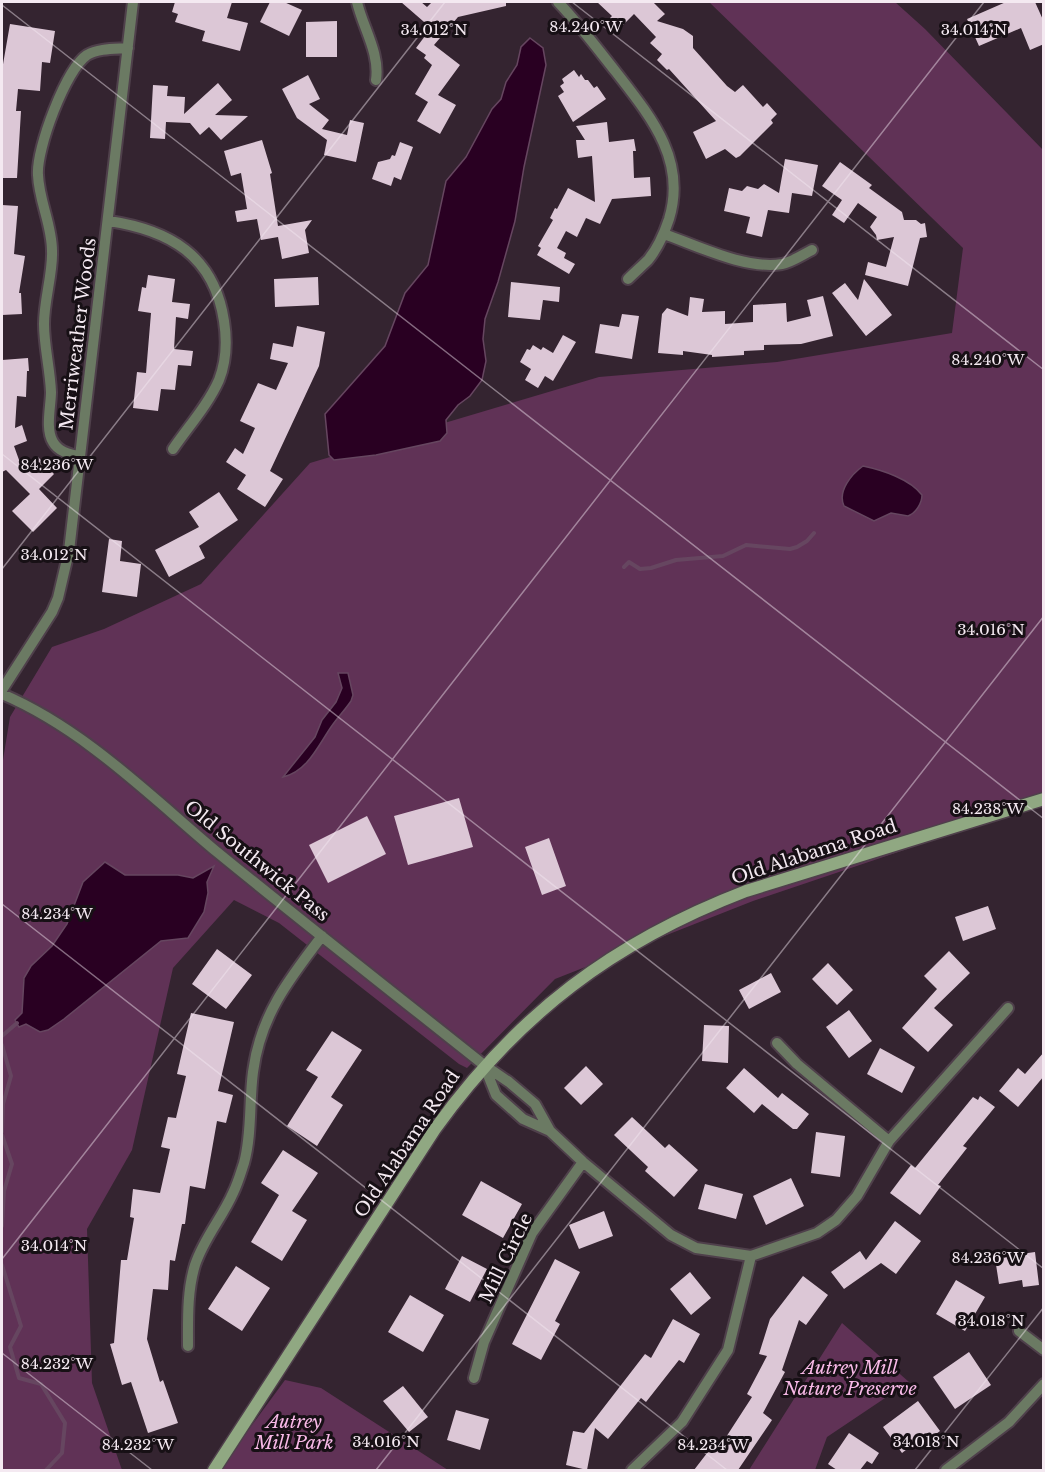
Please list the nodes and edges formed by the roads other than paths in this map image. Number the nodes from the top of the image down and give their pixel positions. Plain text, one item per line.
1 (133, 2) edge
2 (357, 2) edge
3 (558, 2) edge
4 (128, 48) junction
5 (376, 80) dead end
6 (109, 221) junction
7 (664, 234) junction
8 (812, 250) dead end
9 (628, 279) dead end
10 (173, 449) dead end
11 (80, 456) junction
12 (2, 692) edge
13 (1044, 799) edge
14 (322, 936) junction
15 (1008, 1008) dead end
16 (777, 1043) dead end
17 (484, 1065) junction
18 (550, 1131) junction
19 (889, 1141) junction
20 (582, 1162) junction
21 (751, 1256) junction
22 (1019, 1331) dead end
23 (188, 1346) dead end
24 (1044, 1350) edge
25 (474, 1377) dead end
26 (1044, 1384) edge
27 (214, 1470) edge
28 (632, 1470) edge
29 (946, 1470) edge

1 - 4 street, Merriweather Woods
2 - 5 street
3 - 7 street
4 - 6 street, Merriweather Woods
4 - 11 street
6 - 10 street
6 - 11 street, Merriweather Woods
7 - 8 street
7 - 9 street
11 - 12 street, Merriweather Woods
12 - 14 street, Old Southwick Pass
13 - 17 main road, Old Alabama Road
14 - 17 street, Old Southwick Pass
14 - 23 street
15 - 19 street
16 - 19 street
17 - 18 street, Old Southwick Pass
17 - 18 street
17 - 27 main road, Old Alabama Road
18 - 20 street
19 - 21 street
20 - 21 street
20 - 25 street, Mill Circle
21 - 28 street
22 - 24 street
26 - 29 street

